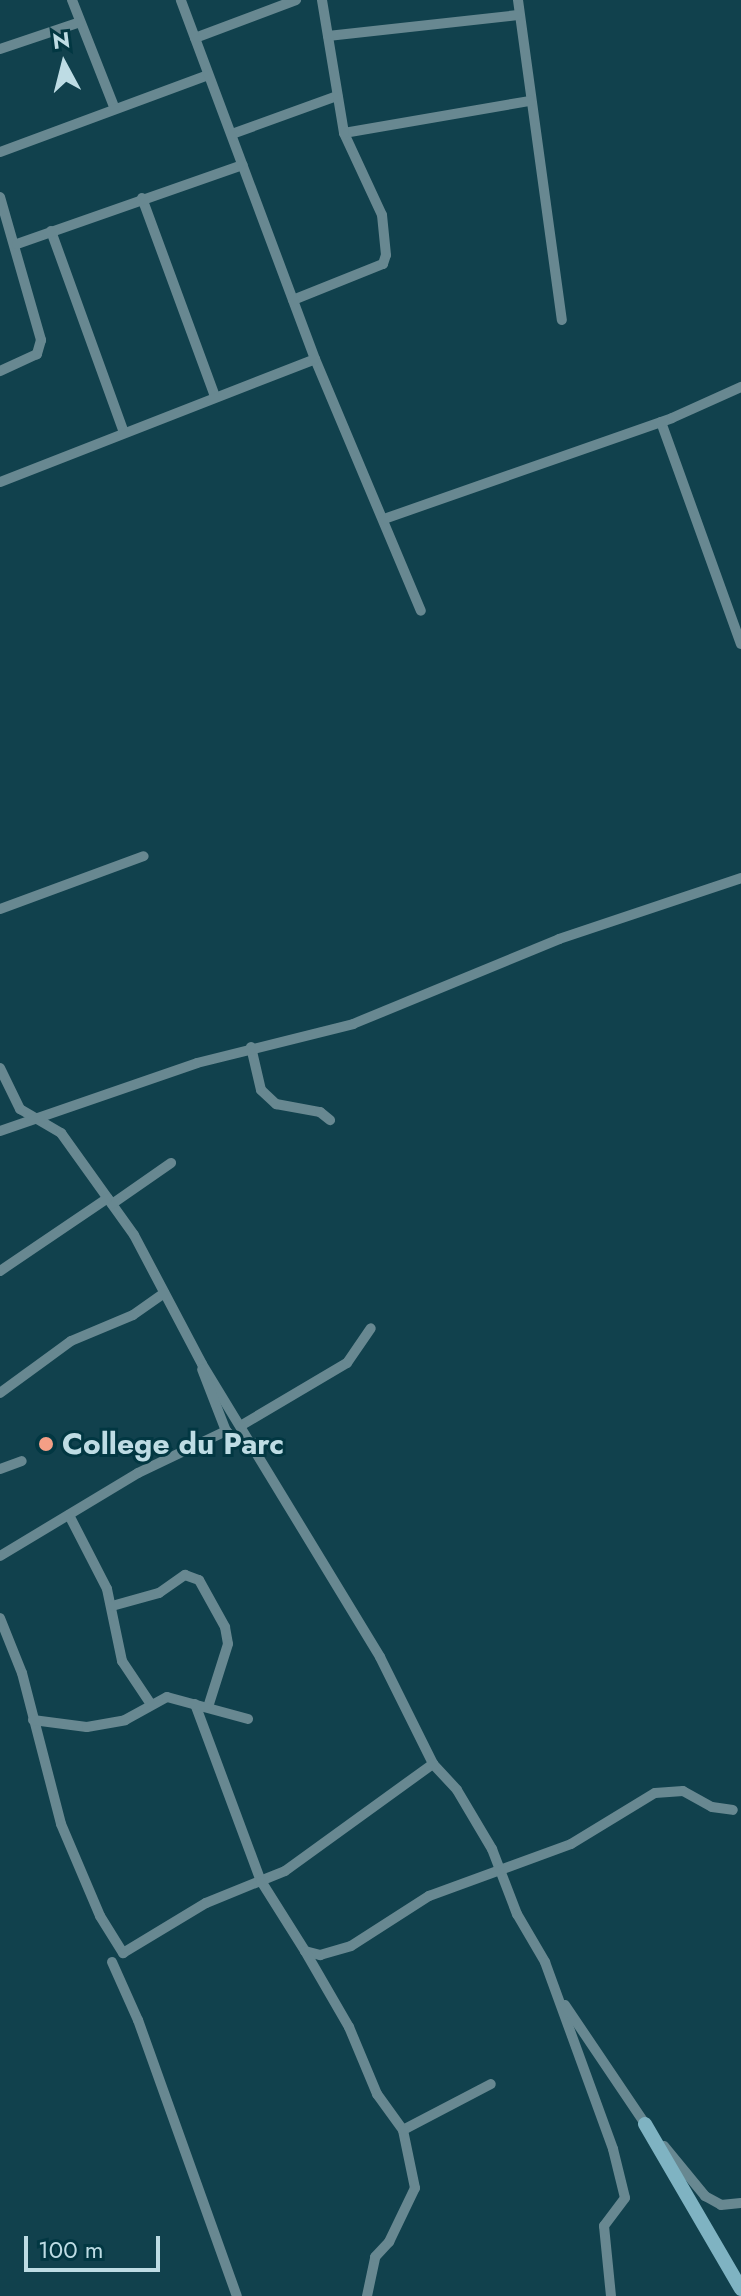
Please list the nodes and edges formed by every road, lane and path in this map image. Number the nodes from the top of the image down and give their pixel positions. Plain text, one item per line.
1 (72, 0) edge
2 (181, 0) edge
3 (296, 0) edge
4 (322, 0) edge
5 (518, 0) edge
6 (518, 15) junction
7 (80, 22) junction
8 (328, 36) junction
9 (195, 38) junction
10 (0, 49) edge
11 (208, 75) junction
12 (337, 96) junction
13 (530, 101) junction
14 (115, 109) junction
15 (344, 133) junction
16 (232, 134) junction
17 (0, 152) edge
18 (243, 165) junction
19 (0, 197) edge
20 (142, 198) junction
21 (51, 231) junction
22 (17, 244) junction
23 (293, 300) junction
24 (562, 320) dead end
25 (315, 359) junction
26 (0, 371) edge
27 (741, 387) edge
28 (215, 396) junction
29 (661, 422) junction
30 (123, 430) junction
31 (0, 482) edge
32 (384, 519) junction
33 (421, 611) dead end
34 (741, 644) edge
35 (144, 856) dead end
36 (741, 878) edge
37 (0, 909) edge
38 (251, 1047) junction
39 (0, 1068) edge
40 (33, 1118) junction
41 (330, 1120) dead end
42 (0, 1131) edge
43 (171, 1163) dead end
44 (110, 1201) junction
45 (0, 1271) edge
46 (164, 1293) junction
47 (371, 1328) dead end
48 (202, 1364) junction
49 (0, 1393) edge
50 (242, 1425) junction
51 (226, 1431) junction
52 (253, 1443) junction
53 (22, 1461) dead end
54 (0, 1469) edge
55 (69, 1515) junction
56 (0, 1556) edge
57 (112, 1606) junction
58 (0, 1618) edge
59 (150, 1703) junction
60 (195, 1704) junction
61 (208, 1707) junction
62 (248, 1719) dead end
63 (33, 1720) junction
64 (433, 1764) junction
65 (733, 1810) dead end
66 (499, 1874) junction
67 (261, 1881) junction
68 (305, 1951) junction
69 (112, 1962) dead end
70 (559, 1997) junction
71 (491, 2084) dead end
72 (645, 2124) junction
73 (403, 2130) junction
74 (741, 2203) edge
75 (741, 2289) edge
76 (237, 2296) edge
77 (367, 2296) edge
78 (611, 2296) edge

1 - 7 street
2 - 9 street
3 - 9 street
4 - 8 street
5 - 6 street
6 - 8 street
6 - 13 street
7 - 10 street
7 - 14 street
8 - 12 street
9 - 11 street
11 - 14 street
11 - 16 street
12 - 15 street
12 - 16 street
13 - 15 street
13 - 24 street
14 - 17 street
15 - 23 street
16 - 18 street
18 - 20 street
18 - 23 street
19 - 22 street
20 - 21 street
20 - 28 street
21 - 22 street
21 - 30 street
22 - 26 street
23 - 25 street
25 - 28 street
25 - 32 street
27 - 29 street
28 - 30 street
29 - 32 street
29 - 34 street
30 - 31 street
32 - 33 street
35 - 37 street
36 - 38 street
38 - 40 street
38 - 41 street
39 - 40 street
40 - 42 street
40 - 44 street
43 - 44 street
44 - 45 street
44 - 46 street
46 - 48 street
46 - 49 street
47 - 50 street
48 - 50 street
48 - 51 street
50 - 52 street
51 - 52 street
51 - 55 street
52 - 64 street
53 - 54 street
55 - 56 street
55 - 57 street
57 - 59 street
57 - 61 street
58 - 63 street
59 - 60 street
59 - 63 street
60 - 61 street
60 - 67 street
61 - 62 street
63 - 67 street
64 - 66 street
64 - 67 street
65 - 66 street
66 - 68 street
66 - 70 street
67 - 68 street
68 - 73 street
69 - 76 street
70 - 72 street
70 - 78 street
71 - 73 street
72 - 74 street
72 - 75 street
73 - 77 street

